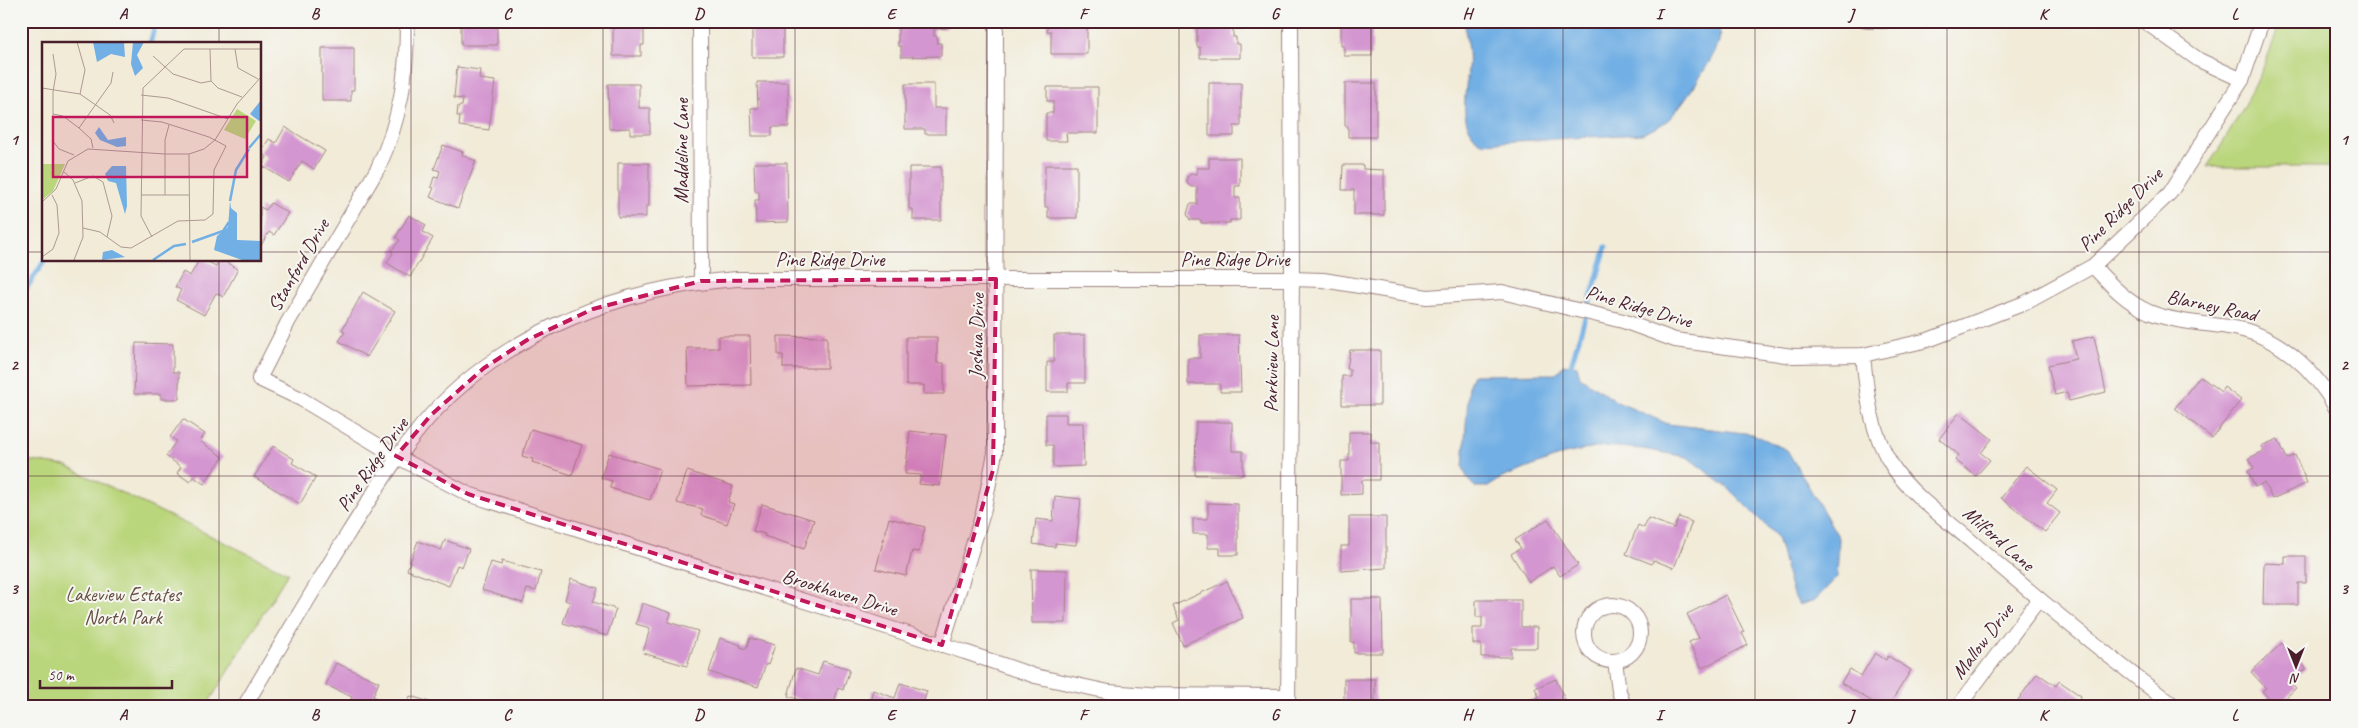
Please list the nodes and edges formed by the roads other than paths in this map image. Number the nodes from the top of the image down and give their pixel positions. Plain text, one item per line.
1 (407, 21) edge
2 (700, 21) edge
3 (996, 21) edge
4 (1292, 21) edge
5 (1867, 21) edge
6 (1885, 21) edge
7 (2144, 21) edge
8 (2262, 21) edge
9 (2242, 80) junction
10 (2093, 266) junction
11 (996, 279) junction
12 (1292, 279) junction
13 (701, 281) junction
14 (1863, 354) junction
15 (2337, 410) edge
16 (396, 456) junction
17 (2039, 599) junction
18 (942, 645) junction
19 (1615, 661) junction
20 (1288, 702) edge
21 (244, 707) edge
22 (1624, 707) edge
23 (1958, 707) edge
24 (2176, 707) edge

1 - 16 street, Stanford Drive
2 - 13 street, Maddeline Lane
3 - 11 street, Joshua Drive
4 - 12 street, Parkview Lane
5 - 6 street
7 - 9 street
8 - 9 street, Pine Ridge Drive
9 - 10 street, Pine Ridge Drive
10 - 14 street, Pine Ridge Drive
10 - 15 street, Blarney Road
11 - 12 street, Pine Ridge Drive
11 - 13 street, Pine Ridge Drive
11 - 18 street, Joshua Drive
12 - 14 street, Pine Ridge Drive
12 - 20 street, Parkview Lane
13 - 16 street, Pine Ridge Drive
14 - 17 street, Milford Lane
16 - 18 street, Brookhaven Drive
16 - 21 street, Pine Ridge Drive
17 - 23 street, Mallow Drive
17 - 24 street, Milford Lane
18 - 20 street, Brookhaven Drive
19 - 19 street
19 - 22 street

